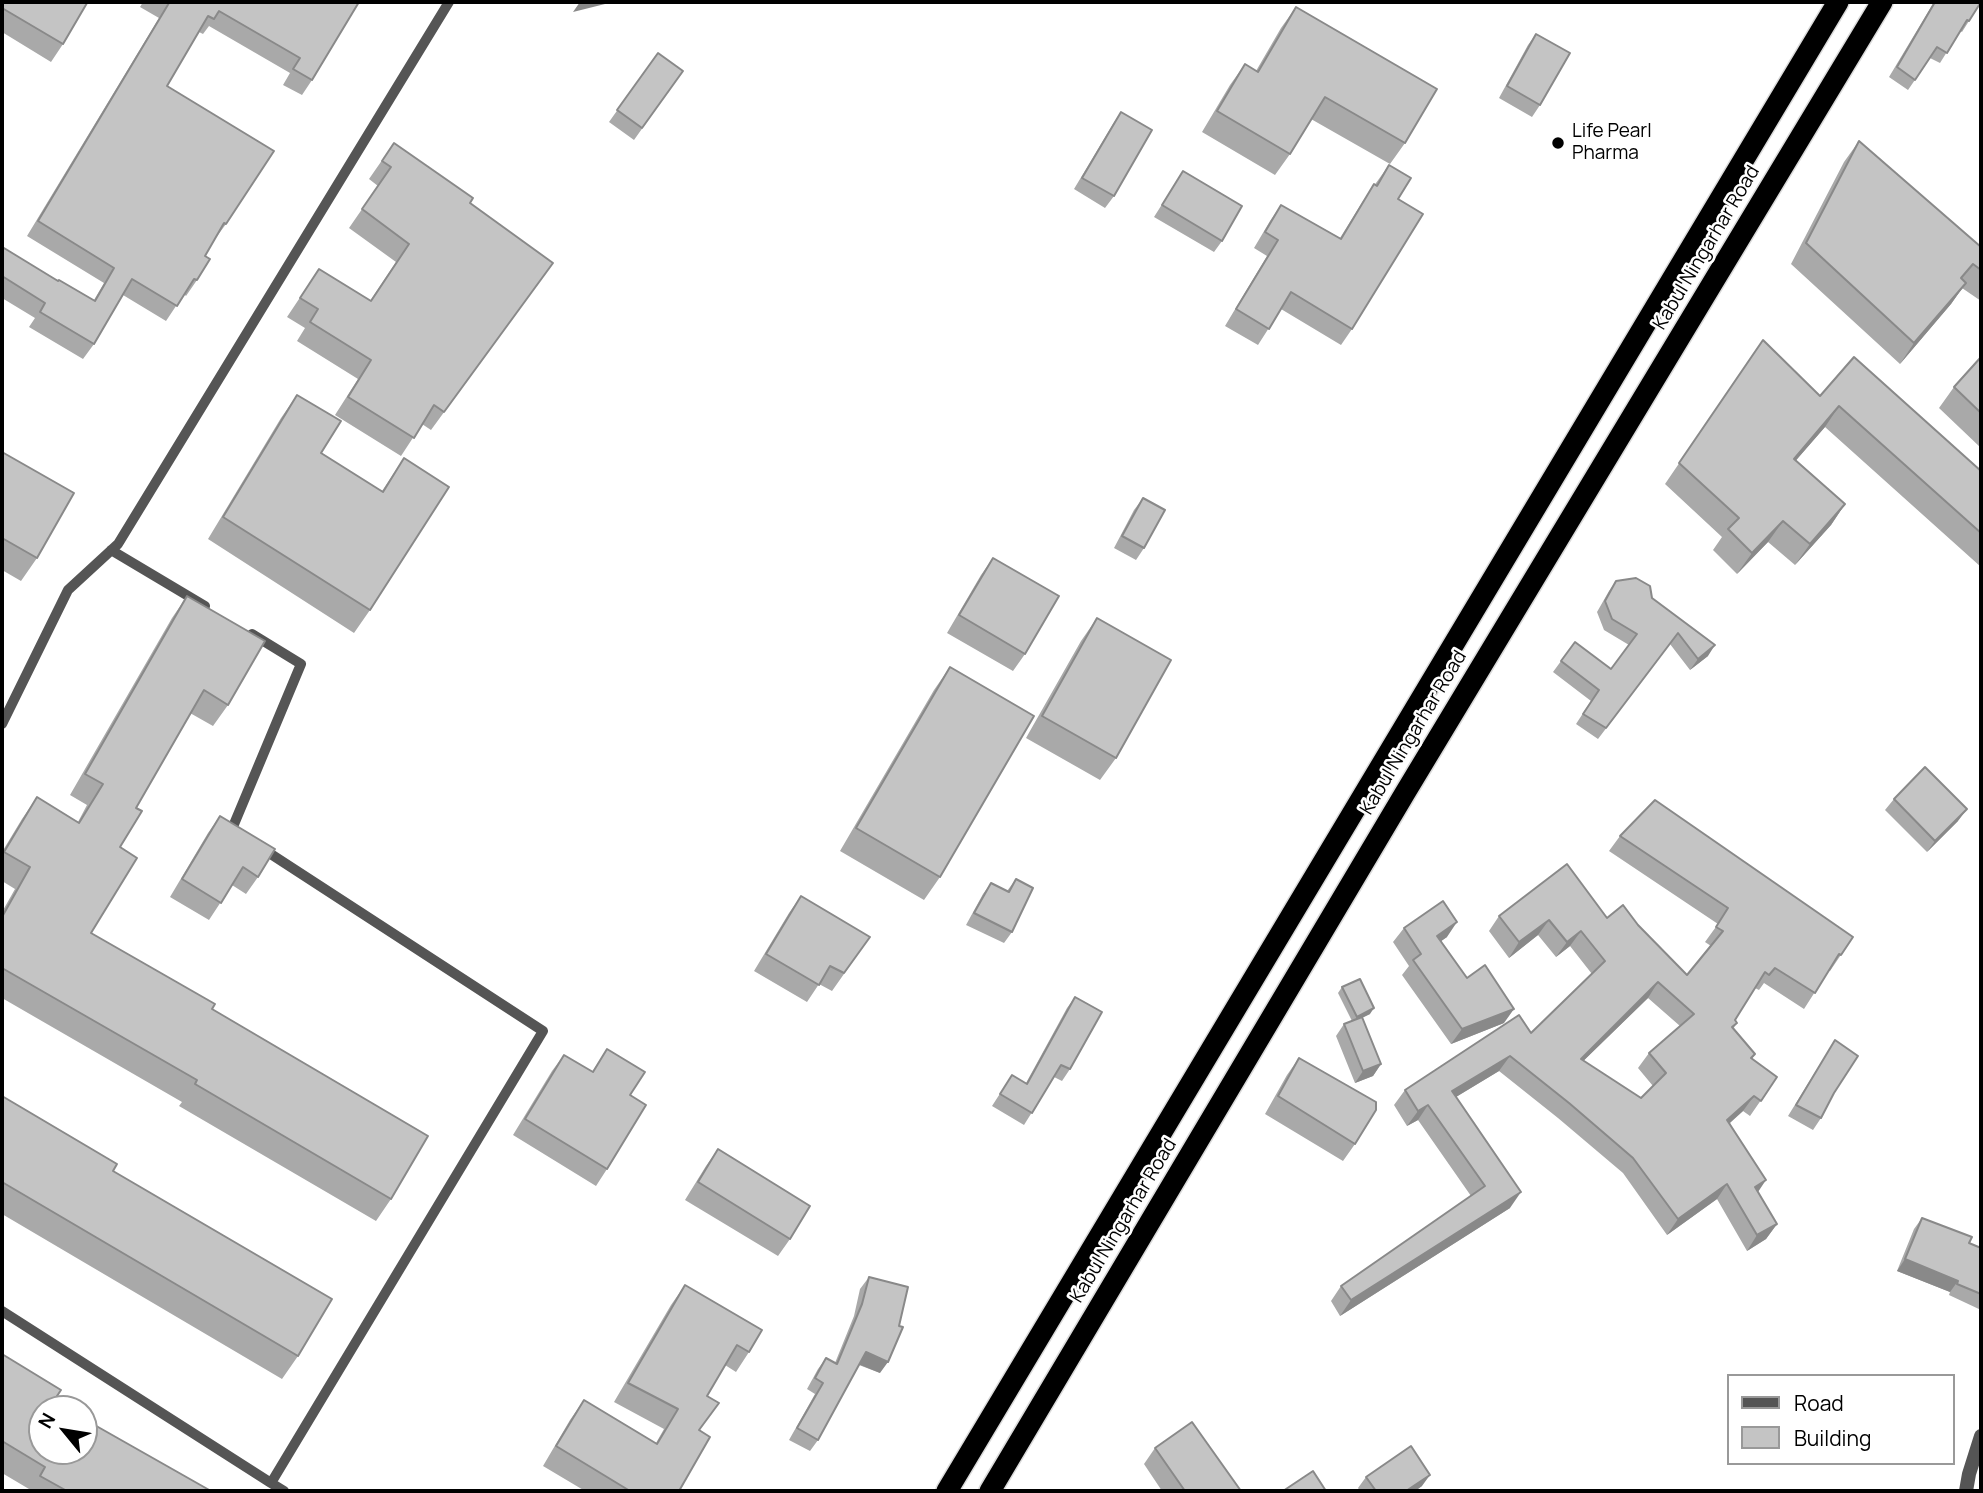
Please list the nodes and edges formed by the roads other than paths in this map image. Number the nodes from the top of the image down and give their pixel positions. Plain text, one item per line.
1 (449, 2) edge
2 (1838, 2) edge
3 (1882, 2) edge
4 (1674, 276) junction
5 (1706, 293) junction
6 (111, 550) junction
7 (218, 614) edge
8 (241, 628) edge
9 (2, 724) edge
10 (1375, 775) junction
11 (1405, 793) junction
12 (244, 836) edge
13 (255, 844) edge
14 (2, 1311) edge
15 (1024, 1362) junction
16 (1056, 1380) junction
17 (1981, 1436) edge
18 (271, 1483) junction
19 (284, 1491) edge
20 (947, 1491) edge
21 (990, 1491) edge
22 (1966, 1491) edge

1 - 6 lane
2 - 4 highway, Kabul Ningarhar Road
3 - 5 highway, Kabul Ningarhar Road
4 - 5 highway
4 - 10 highway, Kabul Ningarhar Road
5 - 11 highway, Kabul Ningarhar Road
6 - 7 lane
6 - 9 lane
8 - 12 lane
10 - 11 highway
10 - 15 highway, Kabul Ningarhar Road
11 - 16 highway, Kabul Ningarhar Road
13 - 18 lane
14 - 18 lane
15 - 16 highway
15 - 20 highway, Kabul Ningarhar Road
16 - 21 highway, Kabul Ningarhar Road
17 - 22 street
18 - 19 lane

